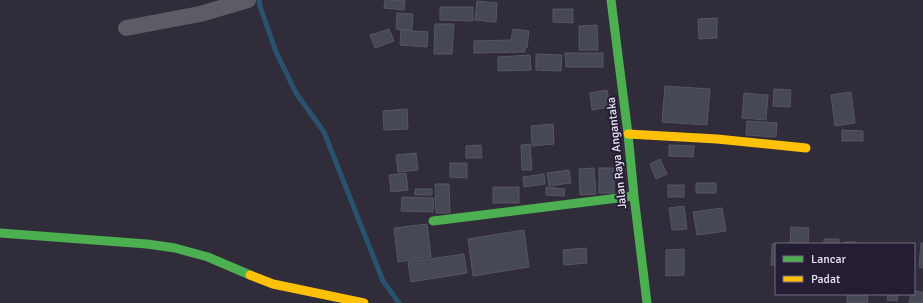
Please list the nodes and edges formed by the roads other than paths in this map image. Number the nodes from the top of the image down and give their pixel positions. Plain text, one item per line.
1 (248, 0) edge
2 (611, 0) edge
3 (126, 28) dead end
4 (628, 134) junction
5 (806, 148) dead end
6 (634, 196) junction
7 (433, 222) dead end
8 (0, 233) edge
9 (364, 303) edge
10 (647, 303) edge

1 - 3 street
2 - 4 street, Jalan Raya Angantaka
4 - 5 street
4 - 6 street, Jalan Raya Angantaka
6 - 7 street
6 - 10 street, Jalan Raya Angantaka
8 - 9 street

